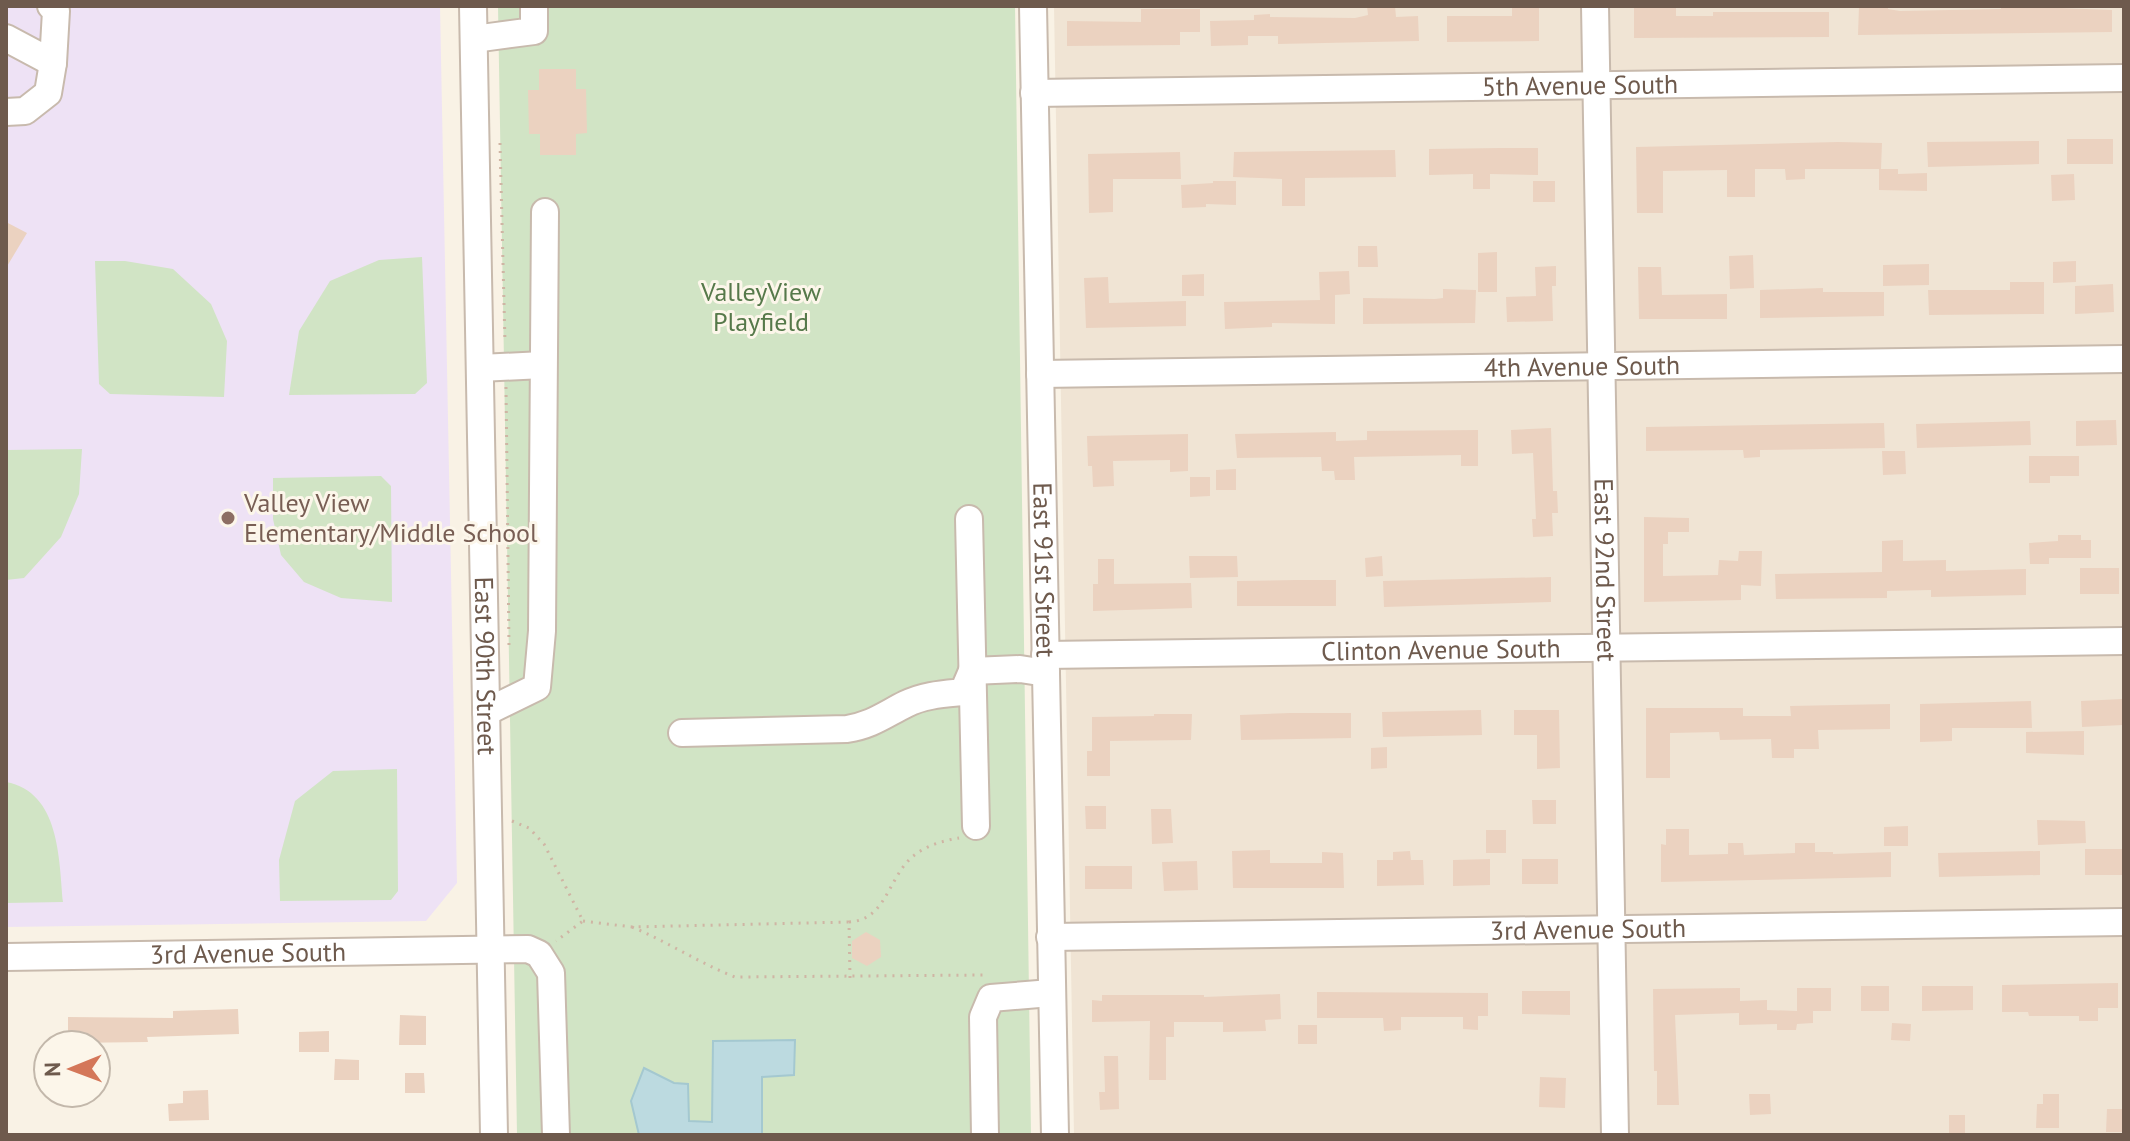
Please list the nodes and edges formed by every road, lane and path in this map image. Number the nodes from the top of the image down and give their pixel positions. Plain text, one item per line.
1 (473, 6) edge
2 (534, 6) edge
3 (1033, 6) edge
4 (1595, 6) edge
5 (55, 8) edge
6 (6, 38) edge
7 (474, 39) junction
8 (53, 63) junction
9 (2124, 78) edge
10 (1597, 85) junction
11 (1034, 93) junction
12 (6, 112) edge
13 (499, 131) dead end
14 (545, 212) dead end
15 (2124, 359) edge
16 (543, 365) junction
17 (1602, 366) junction
18 (493, 368) junction
19 (1040, 374) junction
20 (969, 519) dead end
21 (2124, 641) edge
22 (1607, 648) junction
23 (509, 653) dead end
24 (1045, 664) junction
25 (972, 671) junction
26 (486, 712) junction
27 (682, 733) dead end
28 (512, 821) dead end
29 (976, 826) joint
30 (583, 921) junction
31 (849, 922) junction
32 (2124, 922) edge
33 (632, 927) junction
34 (1611, 929) junction
35 (1050, 937) junction
36 (490, 949) junction
37 (539, 954) junction
38 (6, 957) edge
39 (989, 975) dead end
40 (850, 978) junction
41 (1051, 993) junction
42 (494, 1135) edge
43 (556, 1135) edge
44 (985, 1135) edge
45 (1055, 1135) edge
46 (1615, 1135) edge

1 - 7 street, East 90th Street
2 - 7 street
3 - 11 street, East 91st Street
4 - 10 street, East 92nd Street
5 - 8 street
6 - 8 street
7 - 18 street, East 90th Street
8 - 12 street
9 - 10 street, 5th Avenue South
10 - 11 street, 5th Avenue South
10 - 17 street, East 92nd Street
11 - 19 street, East 91st Street
13 - 18 path
14 - 16 street
15 - 17 street, 4th Avenue South
16 - 18 street
16 - 26 street
17 - 19 street, 4th Avenue South
17 - 22 street, East 92nd Street
18 - 23 path
18 - 26 street, East 90th Street
19 - 24 street, East 91st Street
20 - 25 street
21 - 22 street, Clinton Avenue South
22 - 24 street, Clinton Avenue South
22 - 34 street, East 92nd Street
24 - 25 street, Clinton Avenue South
24 - 35 street, East 91st Street
25 - 27 street
25 - 29 street
26 - 36 street, East 90th Street
28 - 30 path
29 - 31 path
30 - 33 path
30 - 37 path
31 - 33 path
31 - 40 path
32 - 34 street, 3rd Avenue South
33 - 40 path
34 - 35 street, 3rd Avenue South
34 - 46 street, East 92nd Street
35 - 41 street, East 91st Street
36 - 37 street, 3rd Avenue South
36 - 38 street, 3rd Avenue South
36 - 42 street, East 90th Street
37 - 43 street
39 - 40 path
41 - 44 street
41 - 45 street, East 91st Street

